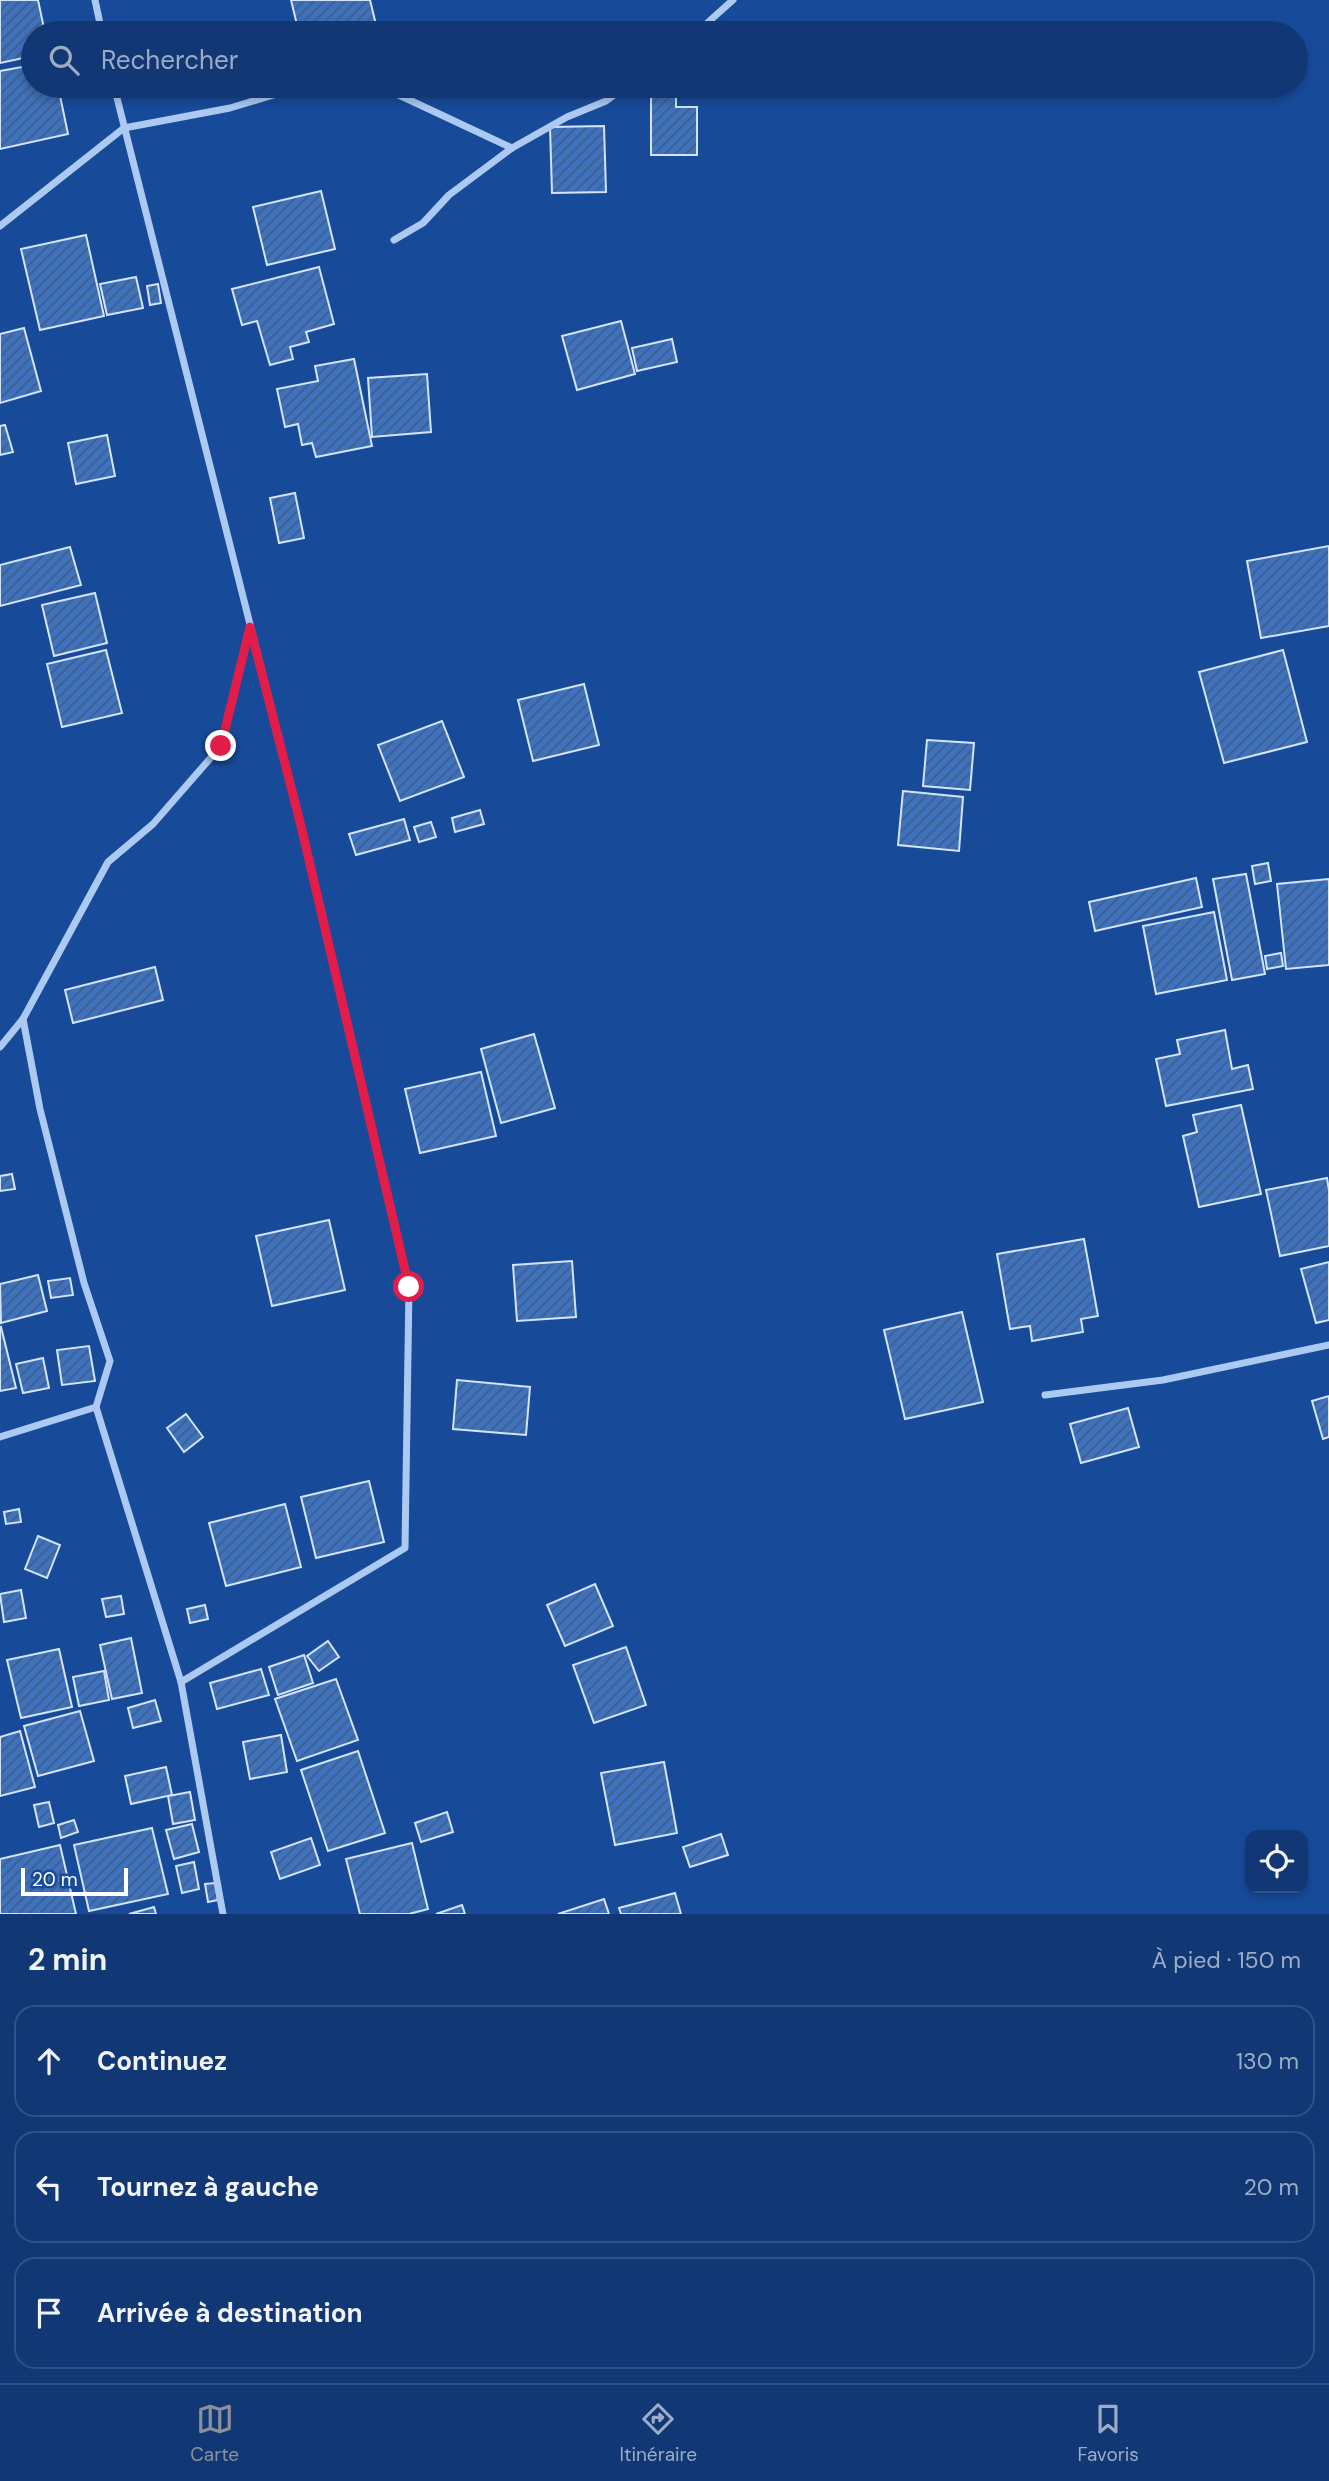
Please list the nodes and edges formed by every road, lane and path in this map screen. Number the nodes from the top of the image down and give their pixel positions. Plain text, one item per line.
1 (95, 0) edge
2 (733, 0) edge
3 (99, 21) edge
4 (709, 21) edge
5 (117, 98) edge
6 (263, 98) edge
7 (405, 98) edge
8 (610, 98) edge
9 (124, 128) junction
10 (512, 148) junction
11 (0, 226) edge
12 (394, 240) dead end
13 (250, 627) junction
14 (23, 1018) junction
15 (0, 1047) edge
16 (1329, 1345) edge
17 (1045, 1395) dead end
18 (96, 1407) junction
19 (0, 1437) edge
20 (181, 1682) junction
21 (223, 1914) edge

1 - 3 street
2 - 4 street
5 - 9 street
6 - 9 street
7 - 10 street
8 - 10 street
9 - 11 street
9 - 13 street
10 - 12 street
13 - 14 street
13 - 20 street
14 - 15 street
14 - 18 street
16 - 17 street
18 - 19 street
18 - 20 street
20 - 21 street

